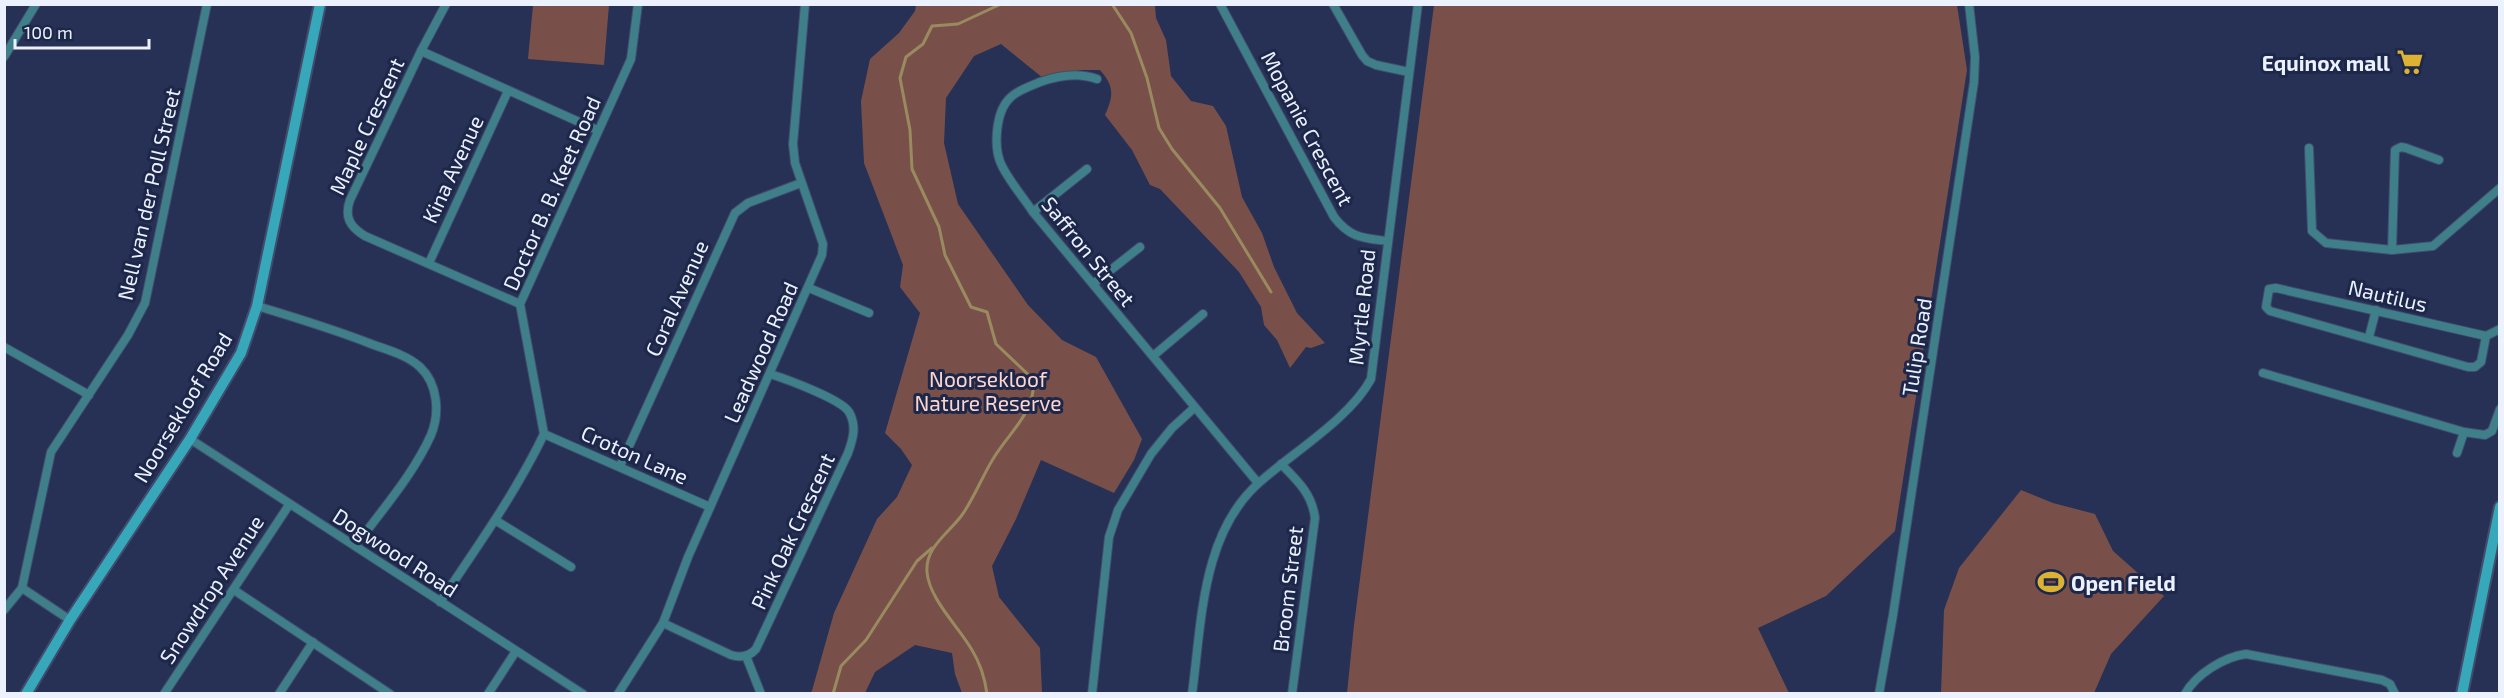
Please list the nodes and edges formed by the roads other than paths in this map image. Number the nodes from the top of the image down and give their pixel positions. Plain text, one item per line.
1 (36, 4) edge
2 (207, 4) edge
3 (320, 4) edge
4 (446, 4) edge
5 (638, 4) edge
6 (805, 4) edge
7 (1220, 4) edge
8 (1333, 4) edge
9 (1418, 4) edge
10 (1970, 4) edge
11 (421, 51) junction
12 (4, 57) edge
13 (1409, 72) junction
14 (1097, 79) dead end
15 (508, 91) junction
16 (597, 130) junction
17 (2309, 148) dead end
18 (2439, 160) dead end
19 (1087, 169) dead end
20 (801, 183) junction
21 (2499, 188) edge
22 (1033, 212) junction
23 (1387, 241) junction
24 (1140, 247) dead end
25 (2392, 250) junction
26 (429, 263) junction
27 (1093, 284) junction
28 (809, 288) junction
29 (520, 304) junction
30 (256, 306) junction
31 (2376, 310) junction
32 (869, 313) dead end
33 (1203, 314) dead end
34 (2499, 329) edge
35 (2486, 336) junction
36 (2369, 337) junction
37 (4, 346) edge
38 (1153, 356) junction
39 (2263, 373) dead end
40 (770, 374) junction
41 (89, 395) junction
42 (1194, 408) junction
43 (2499, 409) edge
44 (2464, 432) junction
45 (544, 434) junction
46 (189, 439) junction
47 (2457, 453) dead end
48 (1281, 464) junction
49 (620, 466) junction
50 (1258, 483) junction
51 (289, 505) junction
52 (710, 507) junction
53 (2499, 507) edge
54 (495, 520) junction
55 (356, 545) junction
56 (571, 567) dead end
57 (22, 588) junction
58 (234, 590) junction
59 (440, 602) junction
60 (4, 610) edge
61 (70, 620) junction
62 (663, 623) junction
63 (313, 642) junction
64 (516, 651) junction
65 (746, 656) junction
66 (26, 693) edge
67 (164, 693) edge
68 (279, 693) edge
69 (390, 693) edge
70 (488, 693) edge
71 (583, 693) edge
72 (618, 693) edge
73 (761, 693) edge
74 (1092, 693) edge
75 (1192, 693) edge
76 (1292, 693) edge
77 (1879, 693) edge
78 (2185, 693) edge
79 (2394, 693) edge
80 (2462, 693) edge

1 - 12 street
2 - 41 street, Nell van der Poll Street
3 - 30 street, Noorsekloof Road
4 - 11 street, Maple Crescent
5 - 16 street, Doctor B. B. Keet Road
6 - 20 street, Leadwood Road
7 - 23 street, Mopanie Crescent
8 - 13 street
9 - 13 street, Myrtle Road
10 - 77 street, Tulip Road
11 - 15 street
11 - 26 street, Maple Crescent
13 - 23 street, Myrtle Road
14 - 22 street, Saffron Street
15 - 16 street
15 - 26 street, Kina Avenue
16 - 29 street, Doctor B. B. Keet Road
17 - 25 street
18 - 25 street
19 - 22 street
20 - 28 street, Leadwood Road
20 - 49 street, Coral Avenue
21 - 25 street
22 - 27 street, Saffron Street
23 - 48 street, Myrtle Road
24 - 27 street
26 - 29 street, Maple Crescent
27 - 38 street, Saffron Street
28 - 32 street
28 - 40 street, Leadwood Road
29 - 45 street, Doctor B. B. Keet Road
30 - 46 street, Noorsekloof Road
30 - 55 street
31 - 35 street, Nautilus
31 - 36 street
31 - 36 street, Nautilus
33 - 38 street
34 - 35 street
35 - 36 street
37 - 41 street
38 - 42 street, Saffron Street
39 - 44 street
40 - 52 street, Leadwood Road
40 - 65 street, Pink Oak Crescent
41 - 57 street, Nell van der Poll Street
42 - 50 street, Saffron Street
42 - 74 street
43 - 44 street
44 - 47 street
45 - 49 street, Croton Lane
45 - 54 street
46 - 51 street, Dogwood Road
46 - 61 street, Noorsekloof Road
48 - 50 street, Myrtle Road
48 - 76 street, Broom Street
49 - 52 street, Croton Lane
50 - 75 street, Myrtle Road
51 - 55 street, Dogwood Road
51 - 58 street, Snowdrop Avenue
52 - 62 street, Leadwood Road
53 - 80 street
54 - 56 street
54 - 59 street
55 - 59 street, Dogwood Road
57 - 60 street, Nell van der Poll Street
57 - 61 street
58 - 63 street
58 - 67 street, Snowdrop Avenue
59 - 64 street, Dogwood Road
61 - 66 street, Noorsekloof Road
62 - 65 street
62 - 72 street, Leadwood Road
63 - 68 street
63 - 69 street
64 - 70 street
64 - 71 street, Dogwood Road
65 - 73 street
78 - 79 street

